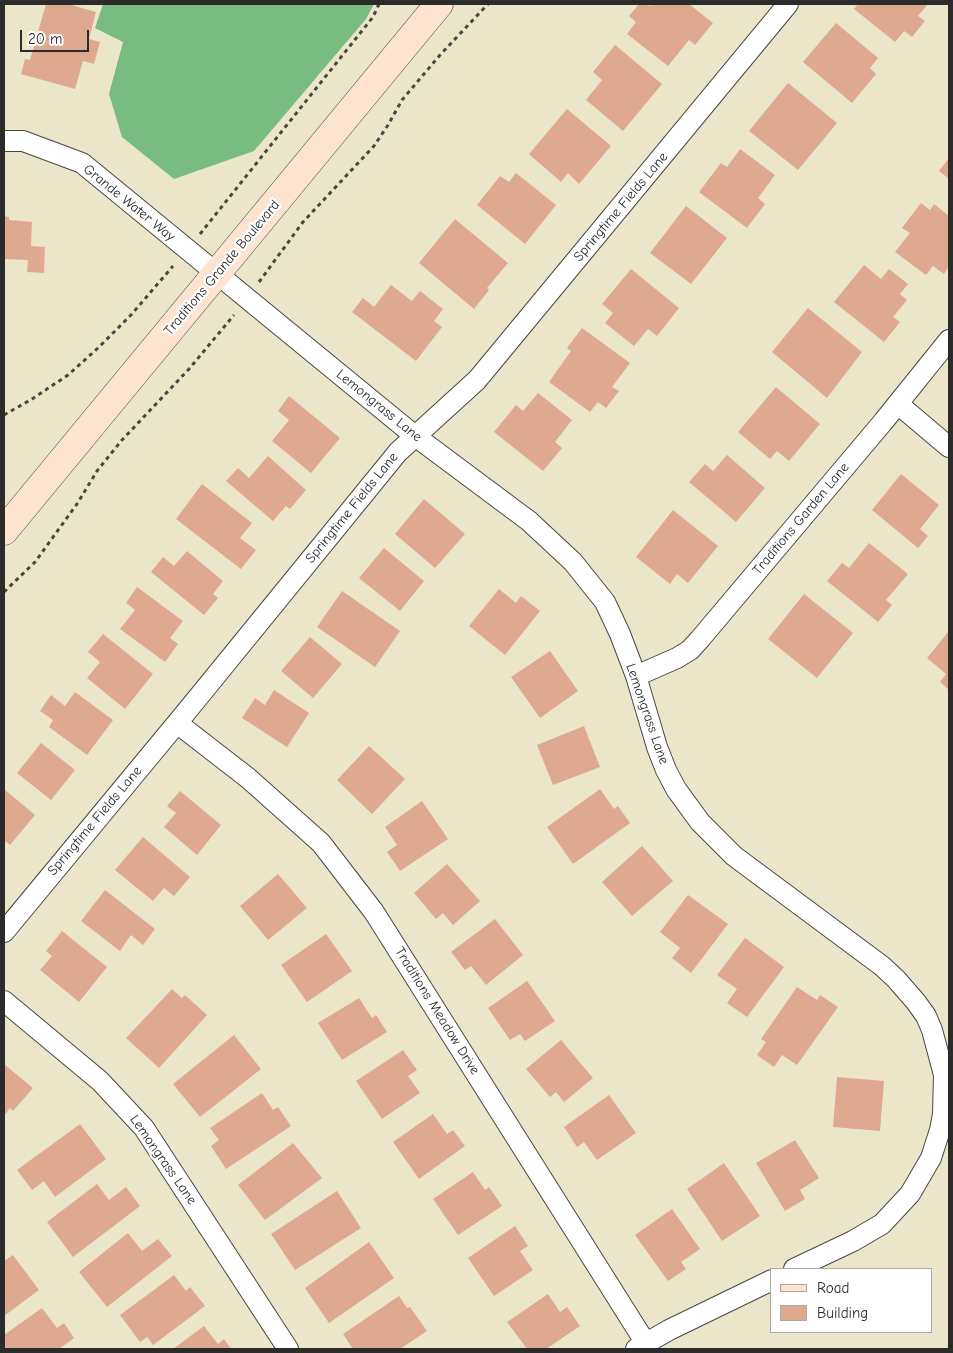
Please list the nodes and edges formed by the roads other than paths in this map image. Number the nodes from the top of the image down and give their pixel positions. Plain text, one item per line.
1 (439, 4) edge
2 (788, 4) edge
3 (4, 141) edge
4 (217, 274) junction
5 (949, 340) edge
6 (898, 404) junction
7 (415, 436) junction
8 (949, 447) edge
9 (4, 531) edge
10 (636, 676) junction
11 (177, 723) junction
12 (4, 932) edge
13 (4, 1001) edge
14 (796, 1268) edge
15 (770, 1281) edge
16 (640, 1346) edge
17 (288, 1349) edge

1 - 4 main road, Traditions Grande Boulevard
2 - 7 street, Springtime Fields Lane
3 - 4 street, Grande Water Way
4 - 7 street, Lemongrass Lane
4 - 9 main road, Traditions Grande Boulevard
5 - 6 street, Traditions Garden Lane
6 - 8 street
6 - 10 street, Traditions Garden Lane
7 - 10 street, Lemongrass Lane
7 - 11 street, Springtime Fields Lane
10 - 14 street, Lemongrass Lane
11 - 12 street, Springtime Fields Lane
11 - 16 street, Traditions Meadow Drive
13 - 17 street, Lemongrass Lane
15 - 16 street

